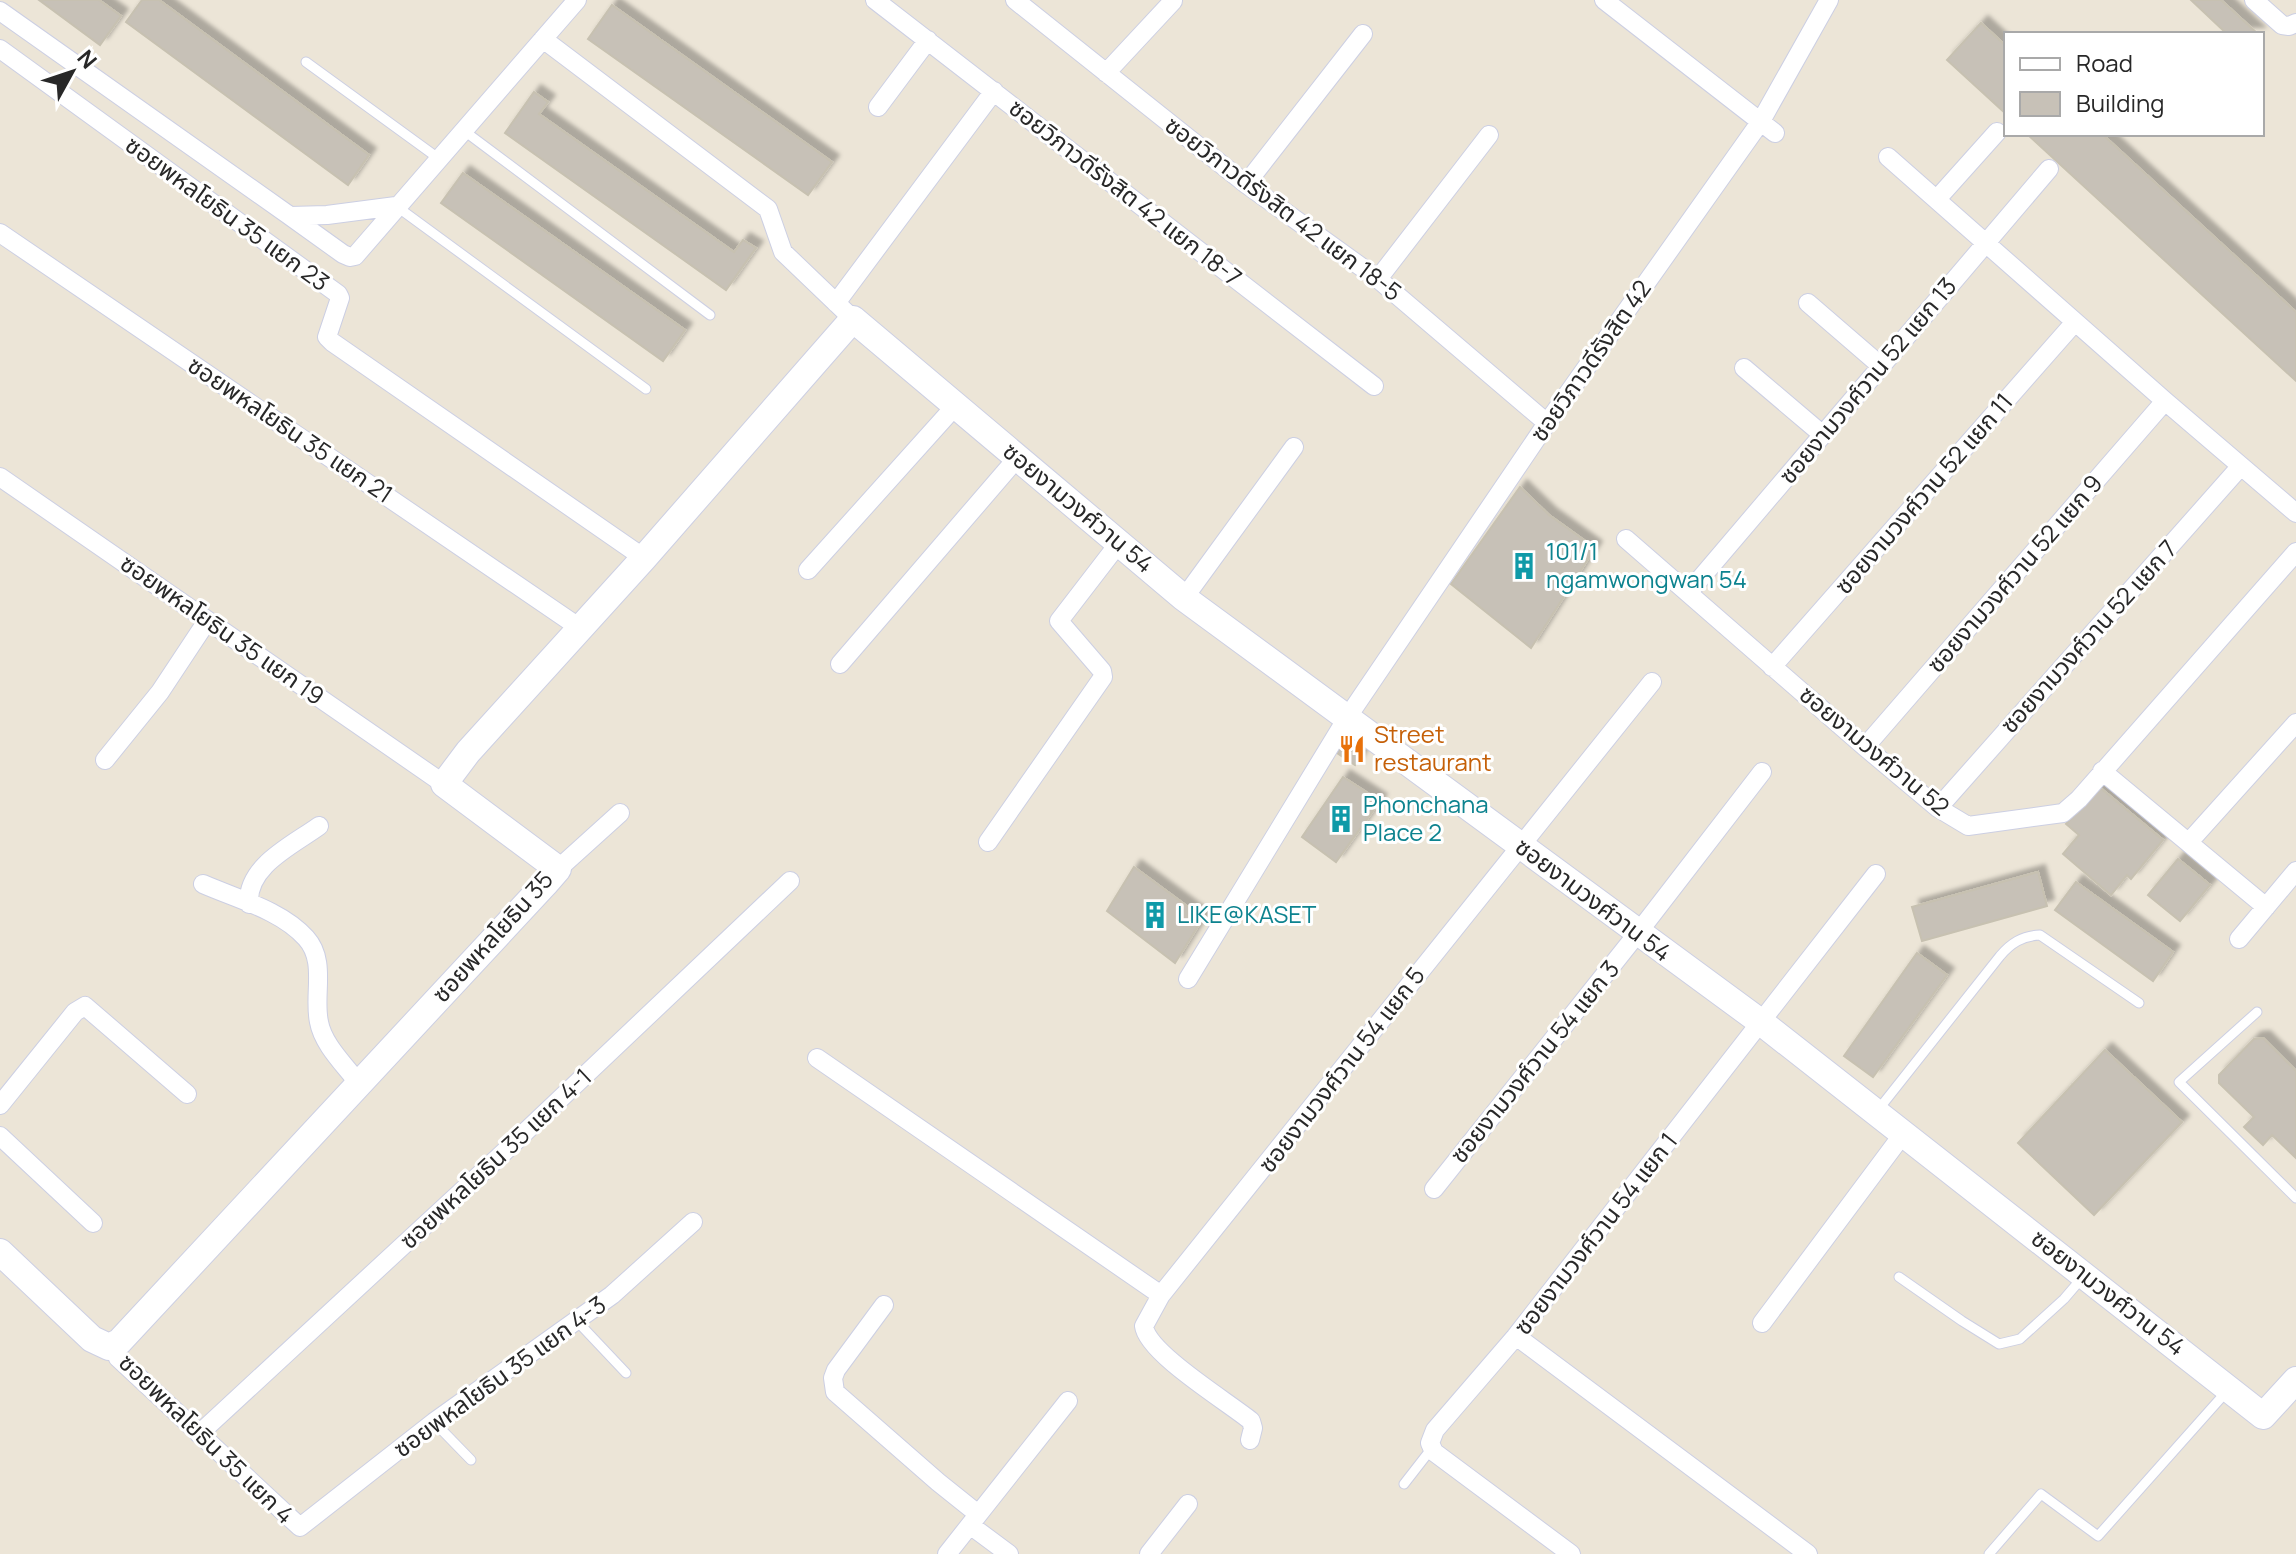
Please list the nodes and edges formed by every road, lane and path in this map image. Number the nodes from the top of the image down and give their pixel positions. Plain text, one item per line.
1 (577, 0) edge
2 (875, 0) edge
3 (1604, 0) edge
4 (1829, 0) edge
5 (2254, 0) edge
6 (1173, 1) edge
7 (1027, 3) edge
8 (0, 11) edge
9 (2296, 23) edge
10 (1363, 34) dead end
11 (543, 39) junction
12 (928, 40) junction
13 (0, 49) edge
14 (306, 62) dead end
15 (1106, 73) junction
16 (994, 91) junction
17 (878, 107) dead end
18 (1768, 127) junction
19 (463, 130) junction
20 (1997, 132) dead end
21 (1489, 135) dead end
22 (1888, 157) dead end
23 (438, 158) junction
24 (2049, 169) dead end
25 (1246, 184) junction
26 (1937, 199) junction
27 (396, 206) junction
28 (290, 216) junction
29 (0, 233) edge
30 (1986, 243) junction
31 (1378, 279) junction
32 (1808, 303) dead end
33 (844, 311) junction
34 (710, 315) dead end
35 (2075, 322) junction
36 (1881, 366) junction
37 (1744, 368) dead end
38 (1374, 386) dead end
39 (646, 389) dead end
40 (2165, 401) junction
41 (957, 404) junction
42 (1547, 423) junction
43 (1823, 435) junction
44 (1294, 447) dead end
45 (1018, 457) junction
46 (2240, 467) junction
47 (0, 477) edge
48 (2296, 513) edge
49 (1626, 539) dead end
50 (1119, 543) junction
51 (2296, 552) edge
52 (644, 558) junction
53 (808, 570) dead end
54 (1688, 593) junction
55 (1184, 598) junction
56 (207, 621) junction
57 (580, 628) junction
58 (840, 664) dead end
59 (1772, 667) junction
60 (1652, 682) dead end
61 (1347, 718) junction
62 (2296, 723) edge
63 (1865, 747) junction
64 (105, 760) dead end
65 (2102, 771) junction
66 (1762, 772) dead end
67 (444, 784) junction
68 (1938, 808) junction
69 (620, 813) dead end
70 (319, 826) dead end
71 (988, 842) dead end
72 (2189, 842) junction
73 (1520, 844) junction
74 (558, 869) junction
75 (2296, 871) edge
76 (1876, 874) dead end
77 (790, 881) dead end
78 (203, 884) dead end
79 (249, 904) junction
80 (2266, 907) junction
81 (1637, 934) junction
82 (2239, 939) dead end
83 (1188, 979) dead end
84 (2139, 1003) dead end
85 (2257, 1012) dead end
86 (1762, 1023) junction
87 (817, 1058) dead end
88 (359, 1084) junction
89 (187, 1094) dead end
90 (0, 1105) edge
91 (1876, 1113) junction
92 (1903, 1134) junction
93 (0, 1136) edge
94 (1434, 1189) dead end
95 (2296, 1198) edge
96 (693, 1222) dead end
97 (93, 1223) dead end
98 (0, 1252) edge
99 (2085, 1275) junction
100 (1899, 1277) dead end
101 (1161, 1295) junction
102 (884, 1305) dead end
103 (575, 1319) junction
104 (1762, 1323) dead end
105 (1516, 1336) junction
106 (113, 1346) junction
107 (626, 1373) dead end
108 (2296, 1380) edge
109 (2230, 1388) junction
110 (1068, 1401) dead end
111 (434, 1422) junction
112 (199, 1434) junction
113 (1250, 1440) dead end
114 (1431, 1446) junction
115 (471, 1460) dead end
116 (1404, 1484) dead end
117 (1188, 1504) dead end
118 (974, 1519) junction
119 (302, 1526) joint
120 (947, 1554) edge
121 (1009, 1554) edge
122 (1149, 1554) edge
123 (1571, 1554) edge
124 (1808, 1554) edge
125 (1989, 1554) edge

1 - 11 street
2 - 12 street, ซอยวิภาวดีรังสิต 42 แยก 18-7
3 - 18 street
4 - 18 street, ซอยวิภาวดีรังสิต 42
5 - 9 street
6 - 15 street
7 - 15 street, ซอยวิภาวดีรังสิต 42 แยก 18-5
8 - 28 street
10 - 25 street
11 - 19 street
11 - 33 street, ซอยงามวงศ์วาน 54
12 - 16 street, ซอยวิภาวดีรังสิต 42 แยก 18-7
12 - 17 street
13 - 52 street, ซอยพหลโยธิน 35 แยก 23
14 - 23 lane
15 - 25 street, ซอยวิภาวดีรังสิต 42 แยก 18-5
16 - 33 street
16 - 38 street, ซอยวิภาวดีรังสิต 42 แยก 18-7
18 - 42 street, ซอยวิภาวดีรังสิต 42
19 - 23 street
19 - 34 lane
20 - 26 street
21 - 31 street
22 - 26 street
23 - 27 street
24 - 30 street, ซอยงามวงศ์วาน 52 แยก 13
25 - 31 street, ซอยวิภาวดีรังสิต 42 แยก 18-5
26 - 30 street
27 - 28 street
27 - 28 street
27 - 39 lane
29 - 57 street, ซอยพหลโยธิน 35 แยก 21
30 - 35 street
30 - 36 street, ซอยงามวงศ์วาน 52 แยก 13
31 - 42 street, ซอยวิภาวดีรังสิต 42 แยก 18-5
32 - 36 street
33 - 41 street, ซอยงามวงศ์วาน 54
33 - 52 street
35 - 40 street
35 - 59 street, ซอยงามวงศ์วาน 52 แยก 11
36 - 43 street, ซอยงามวงศ์วาน 52 แยก 13
37 - 43 street
40 - 46 street
40 - 63 street, ซอยงามวงศ์วาน 52 แยก 9
41 - 45 street, ซอยงามวงศ์วาน 54
41 - 53 street
42 - 61 street, ซอยวิภาวดีรังสิต 42
43 - 54 street, ซอยงามวงศ์วาน 52 แยก 13
44 - 55 street
45 - 50 street, ซอยงามวงศ์วาน 54
45 - 58 street
46 - 48 street
46 - 68 street, ซอยงามวงศ์วาน 52 แยก 7
47 - 56 street, ซอยพหลโยธิน 35 แยก 19
49 - 54 street, ซอยงามวงศ์วาน 52
50 - 55 street, ซอยงามวงศ์วาน 54
50 - 71 street
51 - 65 street, ซอยงามวงศ์วาน 52
52 - 57 street
54 - 59 street, ซอยงามวงศ์วาน 52
55 - 61 street, ซอยงามวงศ์วาน 54
56 - 64 street
56 - 67 street, ซอยพหลโยธิน 35 แยก 19
57 - 67 street
59 - 63 street, ซอยงามวงศ์วาน 52
60 - 73 street, ซอยงามวงศ์วาน 54 แยก 5
61 - 73 street, ซอยงามวงศ์วาน 54
61 - 83 street, ซอยวิภาวดีรังสิต 42
62 - 72 street
63 - 68 street, ซอยงามวงศ์วาน 52
65 - 68 street, ซอยงามวงศ์วาน 52
65 - 72 street
66 - 81 street, ซอยงามวงศ์วาน 54 แยก 3
67 - 74 street, ซอยพหลโยธิน 35
69 - 74 street
70 - 79 street
72 - 80 street
73 - 81 street, ซอยงามวงศ์วาน 54
73 - 101 street, ซอยงามวงศ์วาน 54 แยก 5
74 - 88 street, ซอยพหลโยธิน 35
75 - 80 street
76 - 86 street, ซอยงามวงศ์วาน 54 แยก 1
77 - 112 street, ซอยพหลโยธิน 35 แยก 4-1
78 - 79 street
79 - 88 street
80 - 82 street
81 - 86 street, ซอยงามวงศ์วาน 54
81 - 94 street, ซอยงามวงศ์วาน 54 แยก 3
84 - 91 lane
85 - 95 lane
86 - 91 street, ซอยงามวงศ์วาน 54
86 - 105 street, ซอยงามวงศ์วาน 54 แยก 1
87 - 101 street
88 - 106 street, ซอยพหลโยธิน 35
89 - 90 street
91 - 92 street, ซอยงามวงศ์วาน 54
92 - 99 street, ซอยงามวงศ์วาน 54
92 - 104 street
93 - 97 street
96 - 103 street, ซอยพหลโยธิน 35 แยก 4-3
98 - 106 street
99 - 100 lane
99 - 109 street, ซอยงามวงศ์วาน 54
101 - 113 street, ซอยงามวงศ์วาน 54 แยก 5
102 - 118 street
103 - 107 lane
103 - 111 street, ซอยพหลโยธิน 35 แยก 4-3
105 - 114 street, ซอยงามวงศ์วาน 54 แยก 1
105 - 124 street
106 - 112 street, ซอยพหลโยธิน 35 แยก 4
108 - 109 street, ซอยงามวงศ์วาน 54
109 - 125 lane
110 - 118 street
111 - 115 lane
111 - 119 street, ซอยพหลโยธิน 35 แยก 4-3
112 - 119 street, ซอยพหลโยธิน 35 แยก 4
114 - 116 lane
114 - 123 street
117 - 122 street
118 - 120 street
118 - 121 street

